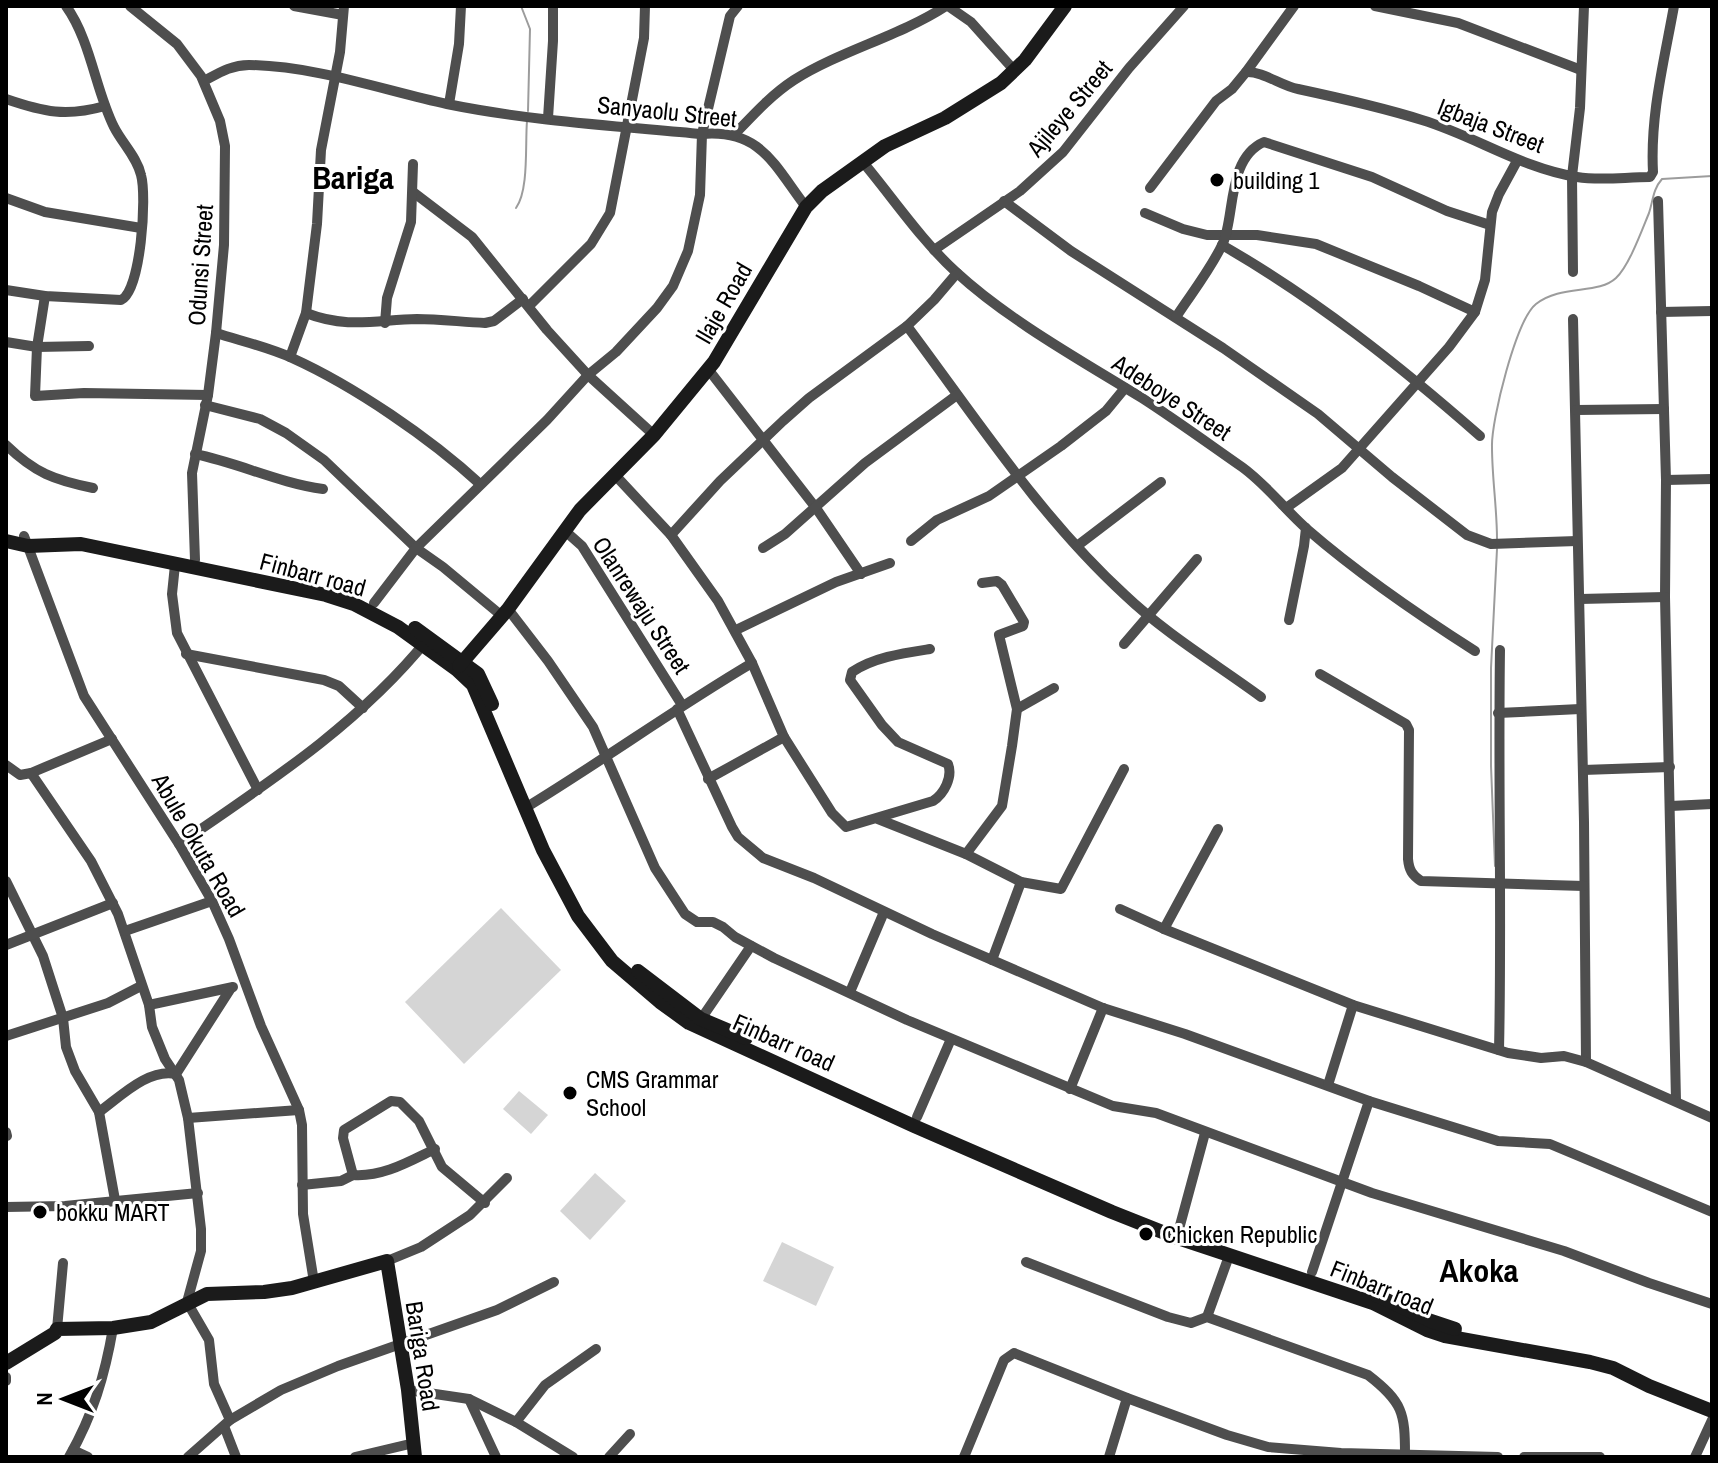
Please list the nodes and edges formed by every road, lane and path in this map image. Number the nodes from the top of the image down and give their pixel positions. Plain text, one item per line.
1 (66, 6) edge
2 (130, 6) edge
3 (294, 6) edge
4 (461, 6) edge
5 (553, 6) edge
6 (645, 6) edge
7 (738, 6) edge
8 (947, 6) edge
9 (1065, 6) edge
10 (1184, 6) edge
11 (1294, 6) edge
12 (1375, 6) edge
13 (1584, 6) edge
14 (1674, 6) edge
15 (344, 11) edge
16 (1014, 70) junction
17 (1581, 70) junction
18 (1246, 72) junction
19 (336, 76) junction
20 (204, 81) junction
21 (6, 99) edge
22 (449, 104) junction
23 (105, 106) junction
24 (544, 117) junction
25 (628, 127) junction
26 (702, 134) junction
27 (734, 135) junction
28 (862, 161) junction
29 (1517, 161) junction
30 (413, 164) dead end
31 (1572, 176) junction
32 (1150, 188) dead end
33 (413, 192) junction
34 (6, 198) edge
35 (1004, 201) junction
36 (1658, 201) dead end
37 (806, 207) junction
38 (1145, 213) dead end
39 (1490, 225) junction
40 (141, 228) junction
41 (1224, 241) junction
42 (934, 250) junction
43 (1573, 272) dead end
44 (957, 273) junction
45 (6, 290) edge
46 (45, 296) junction
47 (526, 302) junction
48 (1712, 311) edge
49 (1475, 312) junction
50 (1661, 312) junction
51 (306, 313) junction
52 (1176, 317) junction
53 (1573, 319) dead end
54 (385, 323) junction
55 (907, 326) junction
56 (216, 333) junction
57 (6, 342) edge
58 (89, 346) dead end
59 (37, 347) junction
60 (290, 357) junction
61 (708, 369) junction
62 (588, 375) junction
63 (1417, 384) junction
64 (1125, 388) junction
65 (957, 395) junction
66 (206, 400) junction
67 (1664, 409) junction
68 (1576, 410) junction
69 (654, 435) junction
70 (1480, 436) dead end
71 (763, 439) junction
72 (6, 445) edge
73 (1358, 449) junction
74 (195, 454) junction
75 (615, 475) junction
76 (1017, 476) junction
77 (1712, 479) edge
78 (1666, 480) junction
79 (1161, 482) dead end
80 (480, 484) junction
81 (93, 488) dead end
82 (323, 489) dead end
83 (816, 508) junction
84 (1286, 508) junction
85 (1306, 528) junction
86 (564, 530) junction
87 (6, 532) edge
88 (671, 535) junction
89 (6, 541) edge
90 (26, 541) junction
91 (911, 541) dead end
92 (1577, 541) junction
93 (1077, 546) junction
94 (416, 548) junction
95 (763, 548) dead end
96 (1197, 559) dead end
97 (195, 560) junction
98 (890, 563) dead end
99 (175, 565) junction
100 (861, 574) junction
101 (982, 583) dead end
102 (1665, 597) junction
103 (1580, 599) junction
104 (374, 603) junction
105 (505, 613) junction
106 (1148, 616) junction
107 (1289, 620) dead end
108 (736, 630) junction
109 (426, 641) junction
110 (1124, 644) dead end
111 (930, 649) dead end
112 (1500, 650) dead end
113 (1475, 651) dead end
114 (186, 654) junction
115 (752, 663) junction
116 (460, 665) junction
117 (1320, 674) dead end
118 (1054, 688) dead end
119 (1261, 697) dead end
120 (680, 707) junction
121 (363, 708) junction
122 (1017, 709) junction
123 (1580, 709) junction
124 (1498, 713) junction
125 (784, 737) junction
126 (112, 739) junction
127 (607, 758) junction
128 (6, 765) edge
129 (1670, 767) junction
130 (1124, 769) dead end
131 (1583, 770) junction
132 (31, 773) junction
133 (708, 779) junction
134 (258, 790) junction
135 (1712, 804) edge
136 (530, 805) junction
137 (1671, 806) junction
138 (878, 819) junction
139 (1218, 829) dead end
140 (179, 844) junction
141 (966, 854) junction
142 (6, 881) edge
143 (1021, 882) junction
144 (1496, 883) junction
145 (1584, 886) junction
146 (212, 901) junction
147 (113, 903) junction
148 (1120, 909) dead end
149 (884, 912) junction
150 (1164, 929) junction
151 (125, 931) junction
152 (34, 934) junction
153 (6, 945) edge
154 (751, 946) junction
155 (992, 960) junction
156 (244, 985) junction
157 (141, 986) junction
158 (231, 988) junction
159 (850, 992) junction
160 (149, 1005) junction
161 (1353, 1005) junction
162 (1103, 1008) junction
163 (63, 1018) junction
164 (701, 1019) junction
165 (6, 1036) edge
166 (951, 1039) junction
167 (1499, 1050) junction
168 (1586, 1062) junction
169 (176, 1074) junction
170 (1328, 1085) junction
171 (1070, 1089) junction
172 (1369, 1101) junction
173 (1676, 1101) junction
174 (299, 1110) junction
175 (99, 1112) junction
176 (917, 1117) junction
177 (188, 1118) junction
178 (1712, 1118) edge
179 (1205, 1133) junction
180 (435, 1149) junction
181 (353, 1175) junction
182 (507, 1178) dead end
183 (1342, 1182) junction
184 (302, 1185) junction
185 (198, 1193) junction
186 (115, 1200) junction
187 (485, 1203) junction
188 (6, 1207) edge
189 (1115, 1208) junction
190 (1712, 1212) edge
191 (1179, 1229) junction
192 (1229, 1256) junction
193 (387, 1261) junction
194 (1026, 1262) dead end
195 (63, 1263) dead end
196 (1312, 1272) junction
197 (314, 1282) junction
198 (554, 1282) dead end
199 (187, 1302) junction
200 (1712, 1304) edge
201 (1207, 1317) junction
202 (113, 1328) junction
203 (57, 1329) junction
204 (399, 1345) junction
205 (596, 1349) dead end
206 (6, 1363) edge
207 (408, 1390) junction
208 (1127, 1398) junction
209 (469, 1399) junction
210 (1712, 1401) edge
211 (1712, 1411) edge
212 (1712, 1420) edge
213 (516, 1422) junction
214 (227, 1423) junction
215 (630, 1434) dead end
216 (414, 1450) edge
217 (71, 1453) edge
218 (1405, 1455) junction
219 (88, 1457) edge
220 (188, 1457) edge
221 (236, 1457) edge
222 (355, 1457) edge
223 (496, 1457) edge
224 (573, 1457) edge
225 (609, 1457) edge
226 (964, 1457) edge
227 (1109, 1457) edge
228 (1498, 1457) edge
229 (1524, 1457) edge
230 (1600, 1457) edge
231 (1695, 1457) edge

1 - 23 street
2 - 20 street, Odunsi Street
3 - 15 street
4 - 22 street
5 - 24 street
6 - 25 street
7 - 26 street
8 - 16 street
8 - 27 street
9 - 16 main road, Ilaje Road
10 - 35 street, Ajileye Street
11 - 18 street
12 - 17 street
13 - 17 street
14 - 31 street, Igbaja Street
15 - 19 street
16 - 28 main road, Ilaje Road
17 - 31 street
18 - 29 street, Igbaja Street
18 - 32 street
19 - 20 street, Sanyaolu Street
19 - 22 street, Sanyaolu Street
19 - 51 street
20 - 56 street, Odunsi Street
21 - 23 street
22 - 24 street, Sanyaolu Street
23 - 40 street
24 - 25 street, Sanyaolu Street
25 - 26 street, Sanyaolu Street
25 - 47 street
26 - 27 street, Sanyaolu Street
26 - 62 street
27 - 37 street, Sanyaolu Street
28 - 37 main road, Ilaje Road
28 - 42 street, Adeboye Street
29 - 31 street, Igbaja Street
29 - 39 street
30 - 33 street
31 - 43 street
33 - 47 street
33 - 54 street
34 - 40 street
35 - 42 street, Ajileye Street
35 - 52 street
36 - 50 street
37 - 61 main road, Ilaje Road
38 - 41 street
39 - 41 street
39 - 49 street
40 - 46 street
41 - 49 street
41 - 52 street
41 - 63 street
42 - 44 street, Adeboye Street
44 - 55 street
44 - 64 street, Adeboye Street
45 - 46 street
46 - 59 street
47 - 54 street
47 - 62 street
48 - 50 street
49 - 63 street
50 - 67 street
51 - 54 street
51 - 60 street
52 - 73 street
53 - 68 street
55 - 65 street
55 - 71 street
56 - 60 street
56 - 66 street, Odunsi Street
57 - 59 street
58 - 59 street
59 - 66 street
60 - 80 street
61 - 69 main road, Ilaje Road
61 - 71 street
62 - 69 street
62 - 80 street
63 - 70 street
63 - 73 street
64 - 76 street
64 - 84 street, Adeboye Street
65 - 76 street
65 - 83 street
66 - 74 street, Odunsi Street
66 - 94 street
67 - 68 street
67 - 78 street
68 - 92 street
69 - 75 main road, Ilaje Road
71 - 83 street
71 - 88 street
72 - 81 street
73 - 84 street
73 - 92 street
74 - 82 street
74 - 97 street, Odunsi Street
75 - 86 main road, Ilaje Road
75 - 88 street
76 - 91 street
76 - 93 street
77 - 78 street
78 - 102 street
79 - 93 street
80 - 94 street
83 - 95 street
83 - 100 street
84 - 85 street, Adeboye Street
85 - 107 street
85 - 113 street, Adeboye Street
86 - 105 main road, Ilaje Road
86 - 120 street, Olanrewaju Street
87 - 90 main road, Finbarr road
88 - 108 street
89 - 90 main road, Finbarr road
90 - 97 main road, Finbarr road
90 - 99 main road, Finbarr road
90 - 126 street, Abule Okuta Road
92 - 103 street
93 - 106 street
94 - 104 street
94 - 105 street
96 - 106 street
97 - 104 main road, Finbarr road
98 - 100 street
99 - 109 main road, Finbarr road
99 - 114 street
100 - 108 street
101 - 122 street
102 - 103 street
102 - 129 street
103 - 123 street
104 - 109 main road, Finbarr road
105 - 116 main road, Ilaje Road
105 - 127 street
106 - 110 street
106 - 119 street
108 - 115 street
109 - 116 main road, Finbarr road
109 - 121 street
111 - 138 street
112 - 124 street
114 - 121 street
114 - 134 street
115 - 120 street
115 - 125 street
116 - 136 main road, Finbarr road
116 - 189 main road, Finbarr road
117 - 144 street
118 - 122 street
120 - 127 street
120 - 133 street, Olanrewaju Street
121 - 134 street
122 - 141 street
123 - 124 street
123 - 131 street
124 - 144 street
125 - 133 street
125 - 138 street
126 - 132 street
126 - 140 street, Abule Okuta Road
127 - 136 street
127 - 154 street
128 - 132 street
129 - 131 street
129 - 137 street
130 - 143 street
131 - 145 street
132 - 147 street
133 - 149 street, Olanrewaju Street
134 - 140 street
135 - 137 street
136 - 164 main road, Finbarr road
137 - 173 street
138 - 141 street
139 - 150 street
140 - 146 street, Abule Okuta Road
141 - 143 street
142 - 152 street
143 - 155 street
144 - 145 street
144 - 167 street
145 - 168 street
146 - 151 street
146 - 156 street, Abule Okuta Road
147 - 151 street
147 - 152 street
148 - 150 street
149 - 155 street, Olanrewaju Street
149 - 159 street
150 - 161 street
151 - 157 street
152 - 153 street
152 - 163 street
154 - 159 street
154 - 164 street
155 - 162 street, Olanrewaju Street
156 - 158 street
156 - 174 street, Abule Okuta Road
157 - 160 street
157 - 163 street
158 - 160 street
158 - 169 street
159 - 166 street
160 - 169 street
161 - 167 street
161 - 170 street
162 - 170 street, Olanrewaju Street
162 - 171 street
163 - 165 street
163 - 175 street
164 - 176 main road, Finbarr road
166 - 171 street
166 - 176 street
167 - 168 street
168 - 173 street
169 - 175 street
169 - 177 street
170 - 172 street, Olanrewaju Street
171 - 179 street
172 - 183 street
172 - 190 street, Olanrewaju Street
173 - 178 street
174 - 177 street
174 - 184 street, Abule Okuta Road
175 - 186 street
176 - 189 main road, Finbarr road
177 - 185 street
179 - 183 street
179 - 191 street
180 - 181 street
180 - 181 street
180 - 187 street
181 - 184 street
182 - 187 street
183 - 196 street
183 - 200 street
184 - 197 street, Abule Okuta Road
185 - 186 street
185 - 199 street
186 - 188 street
187 - 193 street
189 - 191 main road, Finbarr road
189 - 192 main road, Finbarr road
191 - 196 main road, Finbarr road
192 - 201 street
192 - 211 main road, Finbarr road
193 - 197 main road
193 - 204 main road, Bariga Road
194 - 201 street
195 - 203 street
196 - 210 main road, Finbarr road
197 - 199 main road
198 - 204 street
199 - 202 main road
199 - 214 street
201 - 218 street
202 - 203 main road
202 - 217 street
203 - 206 main road
204 - 207 main road, Bariga Road
204 - 214 street
205 - 213 street
207 - 209 street
207 - 216 main road, Bariga Road
208 - 218 street
208 - 226 street
208 - 227 street
209 - 213 street
209 - 223 street
212 - 231 street
213 - 224 street
214 - 220 street
214 - 221 street
215 - 225 street
216 - 222 street
217 - 219 street
218 - 228 street
229 - 230 street

